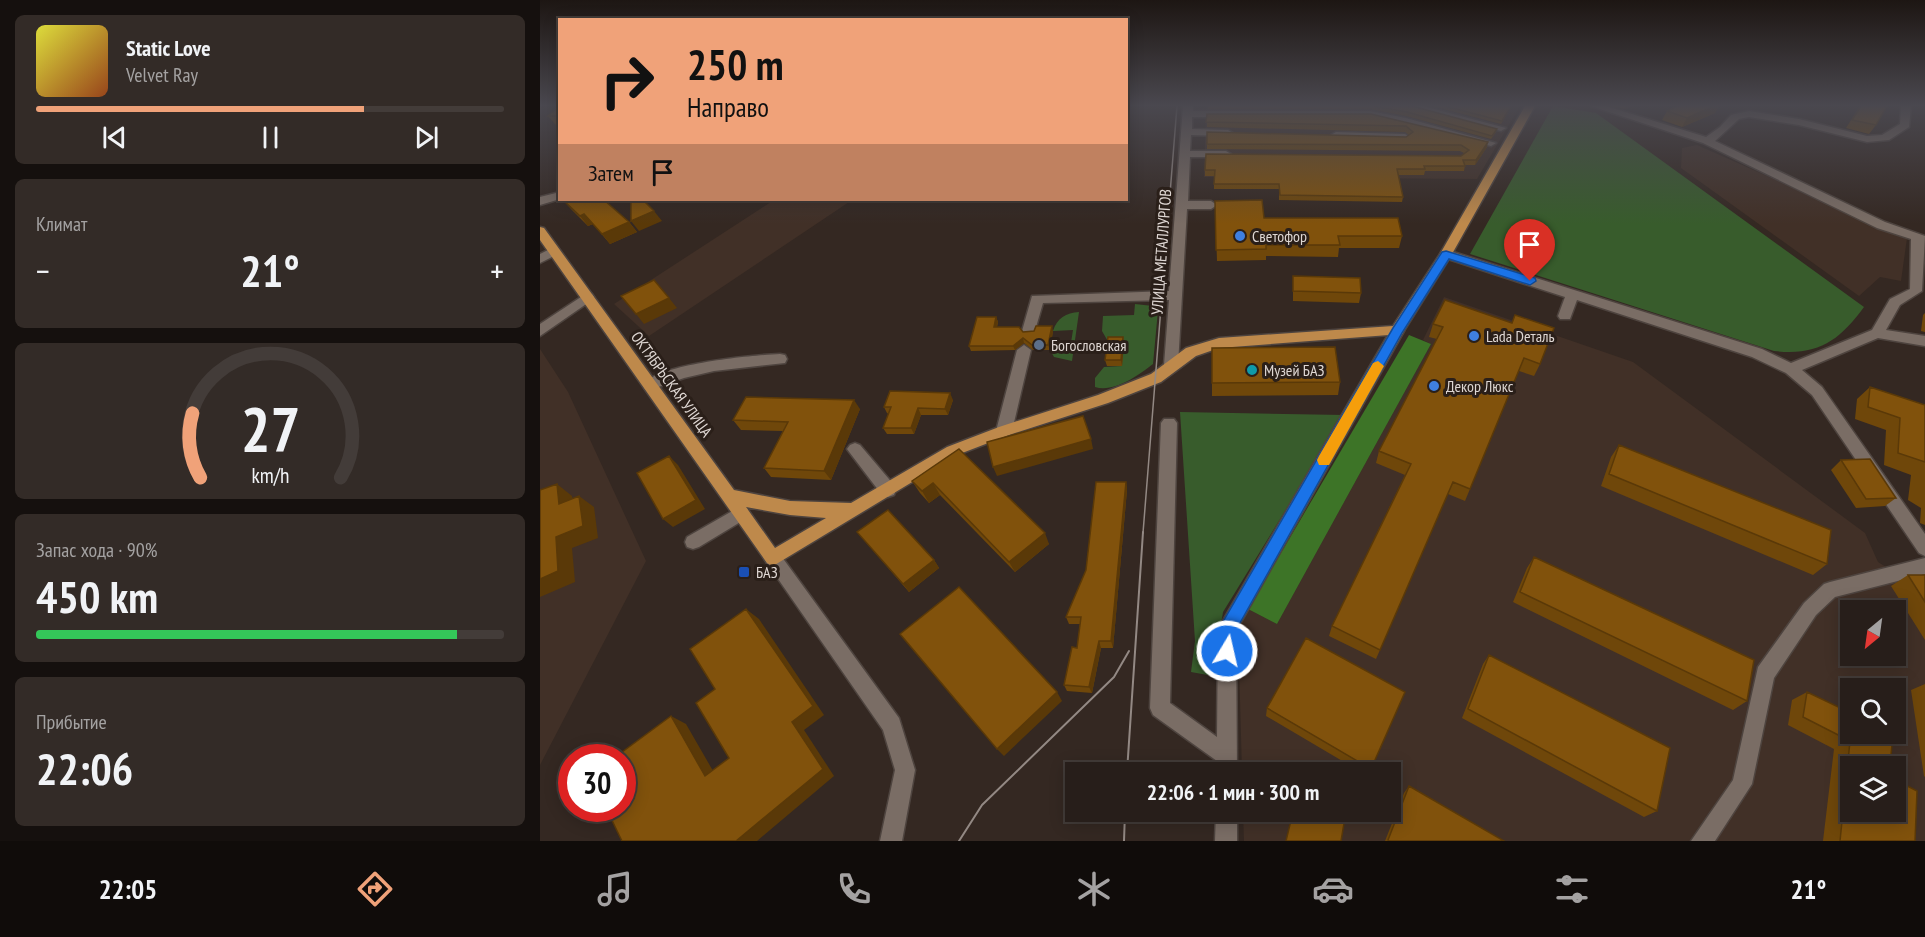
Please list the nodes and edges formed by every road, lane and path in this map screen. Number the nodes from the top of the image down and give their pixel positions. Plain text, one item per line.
1 (1185, 145) edge
2 (1508, 145) edge
3 (1716, 145) edge
4 (1184, 154) junction
5 (1242, 154) edge
6 (558, 196) edge
7 (540, 201) edge
8 (1181, 205) junction
9 (1211, 205) dead end
10 (540, 231) edge
11 (1921, 239) edge
12 (554, 251) junction
13 (1446, 254) junction
14 (540, 259) edge
15 (1573, 294) junction
16 (1175, 295) junction
17 (587, 297) junction
18 (1565, 316) dead end
19 (540, 331) edge
20 (1029, 331) edge
21 (1397, 331) junction
22 (1877, 333) junction
23 (1925, 341) edge
24 (1024, 350) dead end
25 (780, 358) dead end
26 (1171, 365) junction
27 (1791, 369) junction
28 (650, 385) junction
29 (1169, 423) dead end
30 (1004, 431) junction
31 (855, 449) dead end
32 (888, 490) junction
33 (729, 496) junction
34 (855, 509) junction
35 (741, 513) junction
36 (693, 542) dead end
37 (1925, 548) edge
38 (773, 558) junction
39 (1925, 566) edge
40 (1225, 762) edge
41 (1227, 762) edge
42 (1227, 822) edge
43 (891, 841) edge
44 (1227, 841) edge
45 (1702, 841) edge

1 - 4 street, УЛИЦА МЕТАЛЛУРГОВ
2 - 13 main road
3 - 11 street
4 - 5 street
4 - 8 street, УЛИЦА МЕТАЛЛУРГОВ
6 - 7 street
8 - 9 street
8 - 16 street, УЛИЦА МЕТАЛЛУРГОВ
10 - 12 main road, ОКТЯБРЬСКАЯ УЛИЦА
11 - 22 street
12 - 14 street
12 - 17 main road, ОКТЯБРЬСКАЯ УЛИЦА
13 - 15 street
13 - 21 main road
15 - 18 street
15 - 27 street
16 - 20 street
16 - 26 street, УЛИЦА МЕТАЛЛУРГОВ
17 - 19 street
17 - 28 main road, ОКТЯБРЬСКАЯ УЛИЦА
21 - 26 main road
21 - 41 street
22 - 23 street
22 - 27 street
24 - 30 street
25 - 28 street
26 - 30 main road
27 - 37 street
28 - 33 main road, ОКТЯБРЬСКАЯ УЛИЦА
29 - 40 street
30 - 32 main road
31 - 32 street
32 - 34 main road
33 - 34 main road
33 - 35 main road, ОКТЯБРЬСКАЯ УЛИЦА
34 - 38 main road
35 - 36 street
35 - 38 main road, ОКТЯБРЬСКАЯ УЛИЦА
38 - 43 street
39 - 45 street
42 - 44 street

